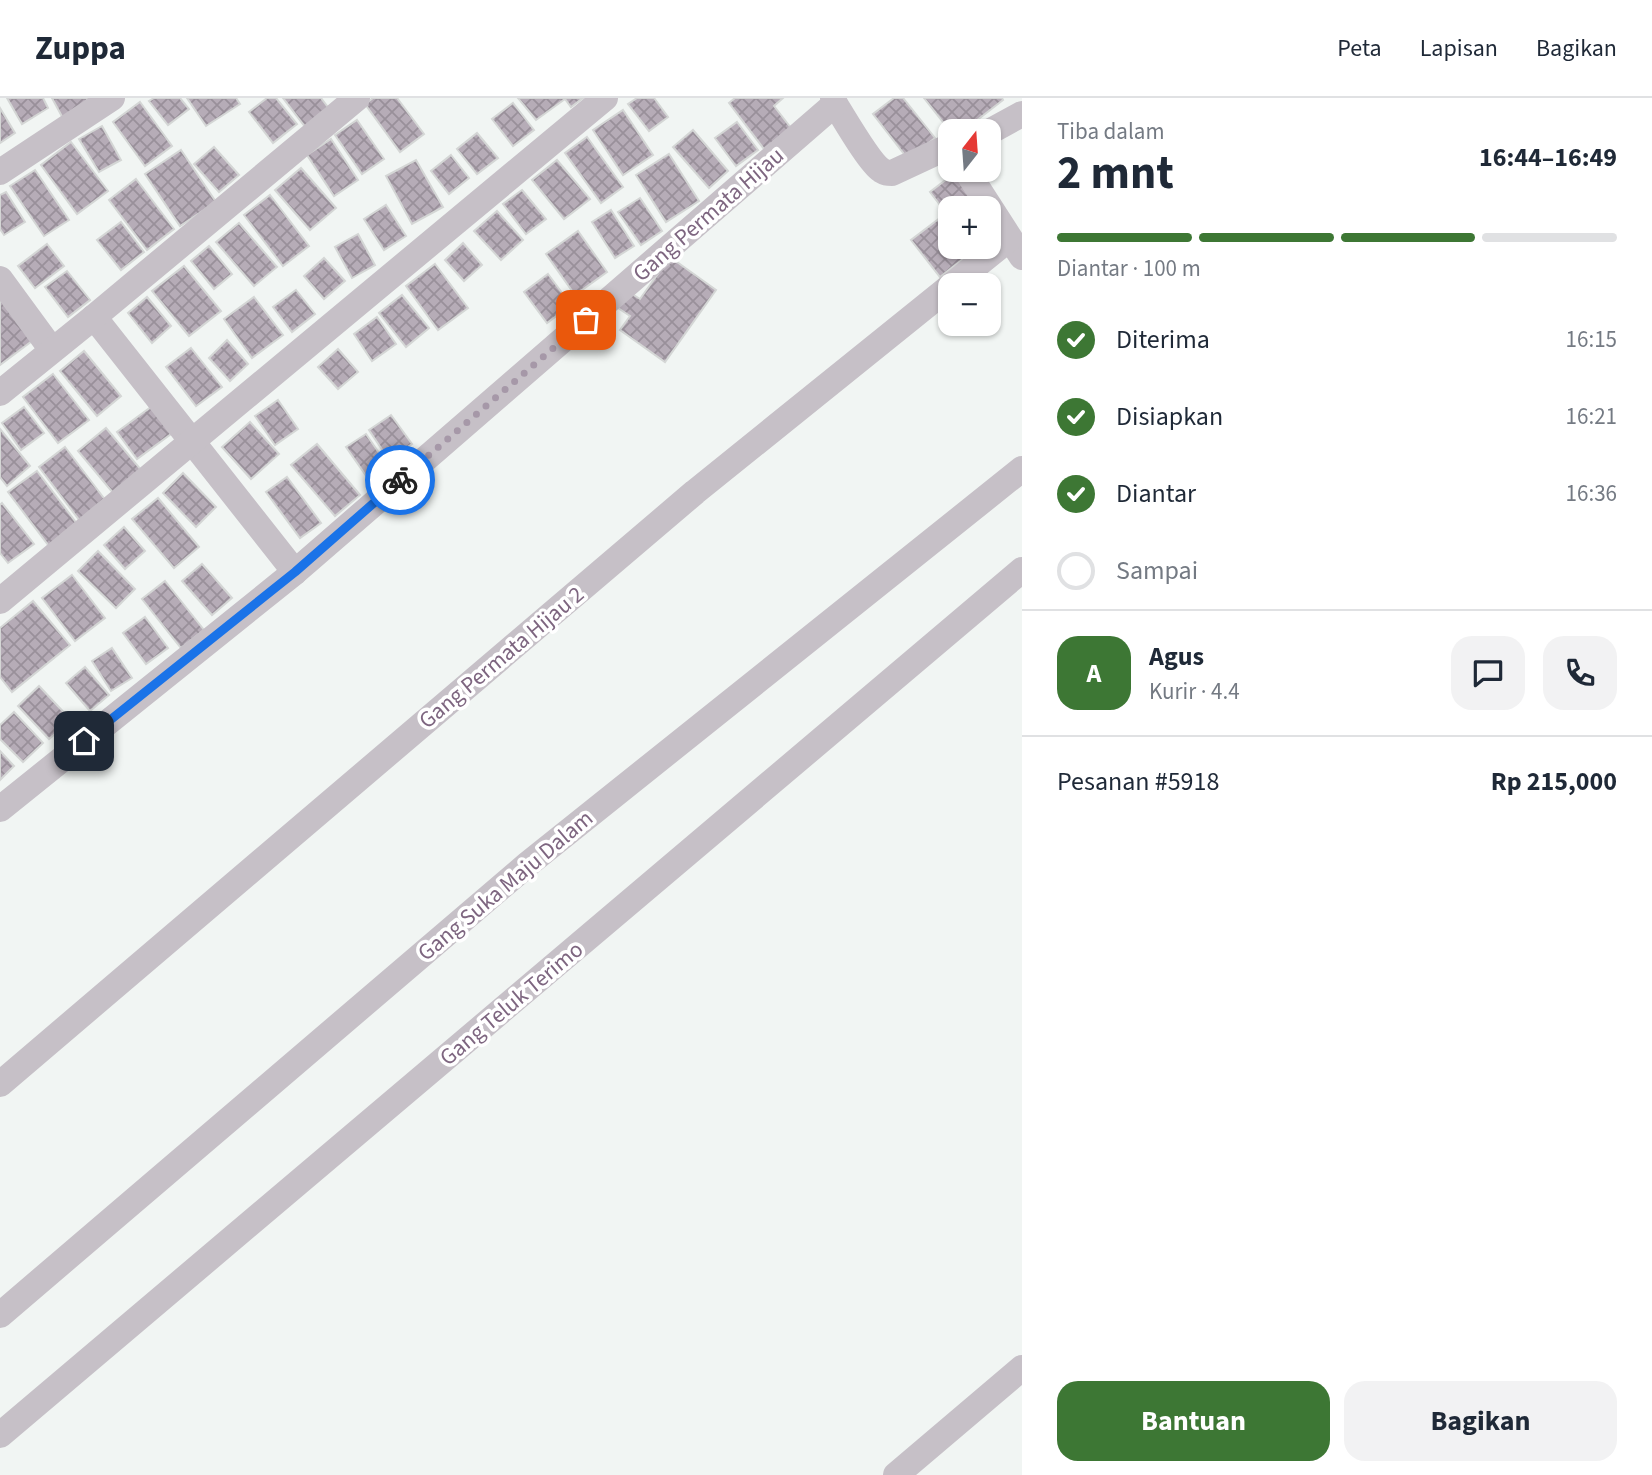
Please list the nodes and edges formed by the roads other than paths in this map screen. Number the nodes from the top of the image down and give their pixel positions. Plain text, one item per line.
1 (112, 98) edge
2 (357, 98) edge
3 (605, 98) edge
4 (834, 101) edge
5 (1022, 114) edge
6 (1001, 125) edge
7 (938, 152) edge
8 (0, 172) edge
9 (973, 182) edge
10 (1016, 248) edge
11 (0, 279) edge
12 (94, 317) junction
13 (52, 350) junction
14 (0, 393) edge
15 (192, 442) junction
16 (1022, 470) edge
17 (1022, 570) edge
18 (295, 572) junction
19 (0, 601) edge
20 (0, 809) edge
21 (0, 1084) edge
22 (0, 1315) edge
23 (1022, 1368) edge
24 (0, 1435) edge
25 (896, 1475) edge

1 - 8 street
2 - 12 street
3 - 15 street
4 - 7 street, Gang Permata Hijau
4 - 18 street, Gang Permata Hijau
5 - 6 street
9 - 10 street
10 - 21 street, Gang Permata Hijau 2
11 - 13 street
12 - 13 street
12 - 15 street
13 - 14 street
15 - 18 street
15 - 19 street
16 - 22 street, Gang Suka Maju Dalam
17 - 24 street, Gang Teluk Terimo
18 - 20 street, Gang Permata Hijau
23 - 25 street

